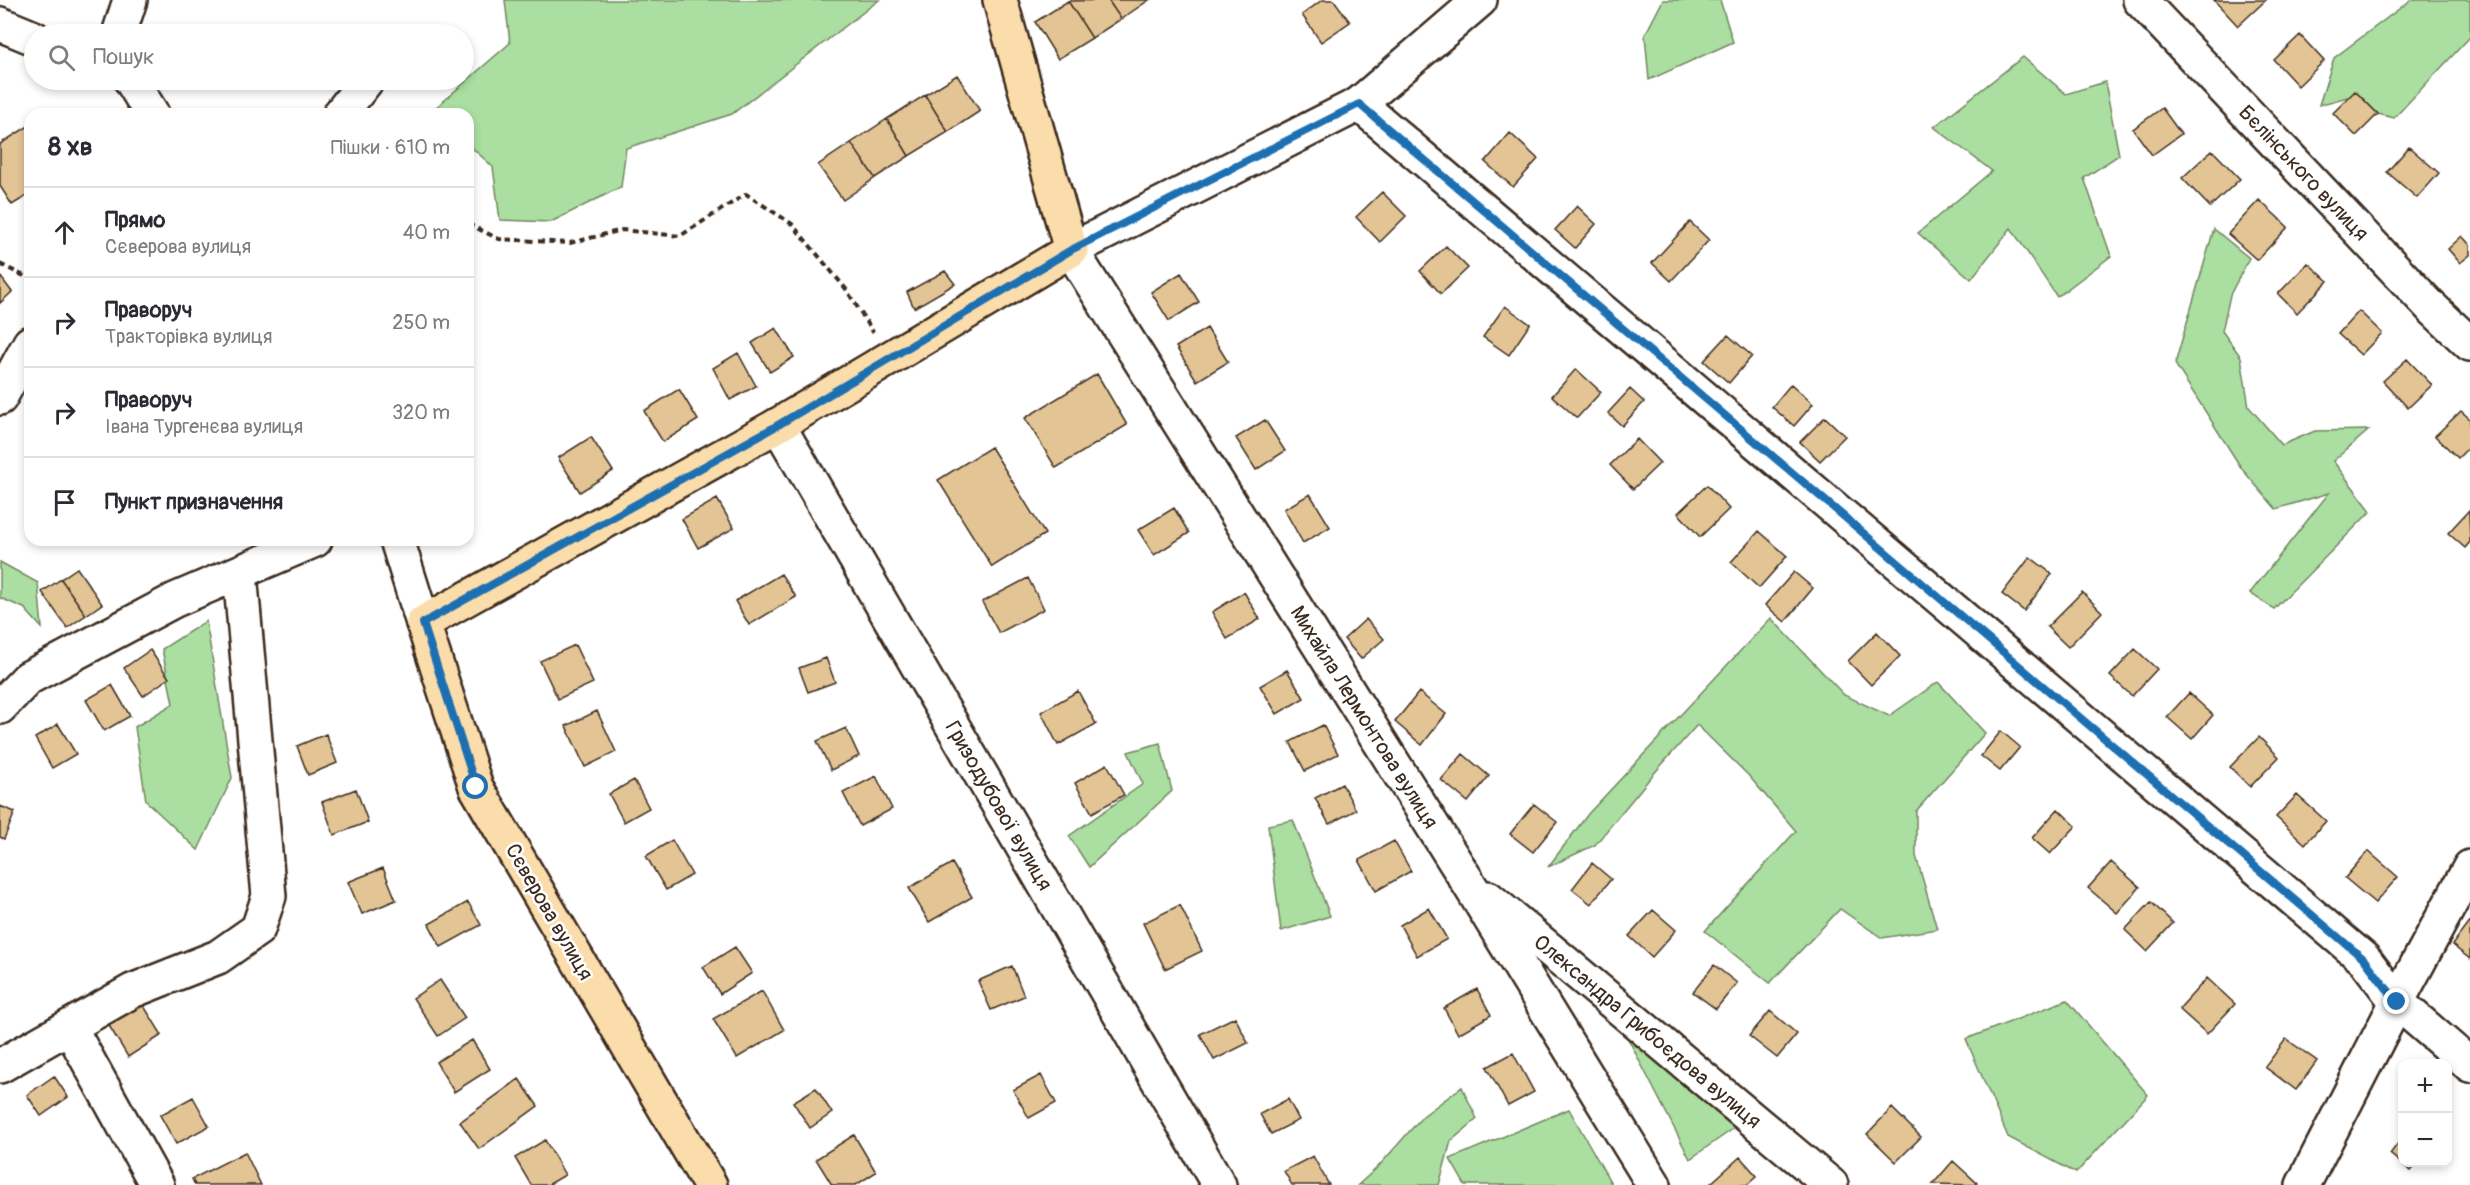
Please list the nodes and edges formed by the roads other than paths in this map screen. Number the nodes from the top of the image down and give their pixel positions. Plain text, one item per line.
1 (130, 0) edge
2 (1000, 0) edge
3 (1480, 0) edge
4 (2149, 5) edge
5 (0, 24) edge
6 (122, 24) edge
7 (24, 34) edge
8 (359, 90) edge
9 (1359, 104) junction
10 (345, 108) edge
11 (1071, 250) junction
12 (2470, 344) edge
13 (24, 354) edge
14 (24, 383) edge
15 (0, 398) edge
16 (778, 425) junction
17 (301, 546) edge
18 (399, 546) edge
19 (240, 573) junction
20 (423, 623) junction
21 (0, 707) edge
22 (2470, 867) edge
23 (1466, 879) junction
24 (2397, 1002) junction
25 (70, 1028) junction
26 (2470, 1065) edge
27 (0, 1066) edge
28 (157, 1185) edge
29 (710, 1185) edge
30 (1219, 1185) edge
31 (1654, 1185) edge
32 (1831, 1185) edge
33 (2303, 1185) edge

1 - 6 street
2 - 11 main road
3 - 9 street
4 - 12 street, Бєлінського вулиця
5 - 7 street
8 - 10 street
9 - 11 street
9 - 24 street
11 - 16 main road
11 - 23 street, Михайла Лермонтова вулиця
13 - 15 street
14 - 15 street
16 - 20 main road
16 - 30 street, Гризодубової вулиця
17 - 19 street
18 - 20 street
19 - 21 street
19 - 25 street
20 - 29 main road, Сєверова вулиця
22 - 24 street
23 - 31 street, Михайла Лермонтова вулиця
23 - 32 street, Олександра Грибоєдова вулиця
24 - 26 street
24 - 33 street
25 - 27 street
25 - 28 street

